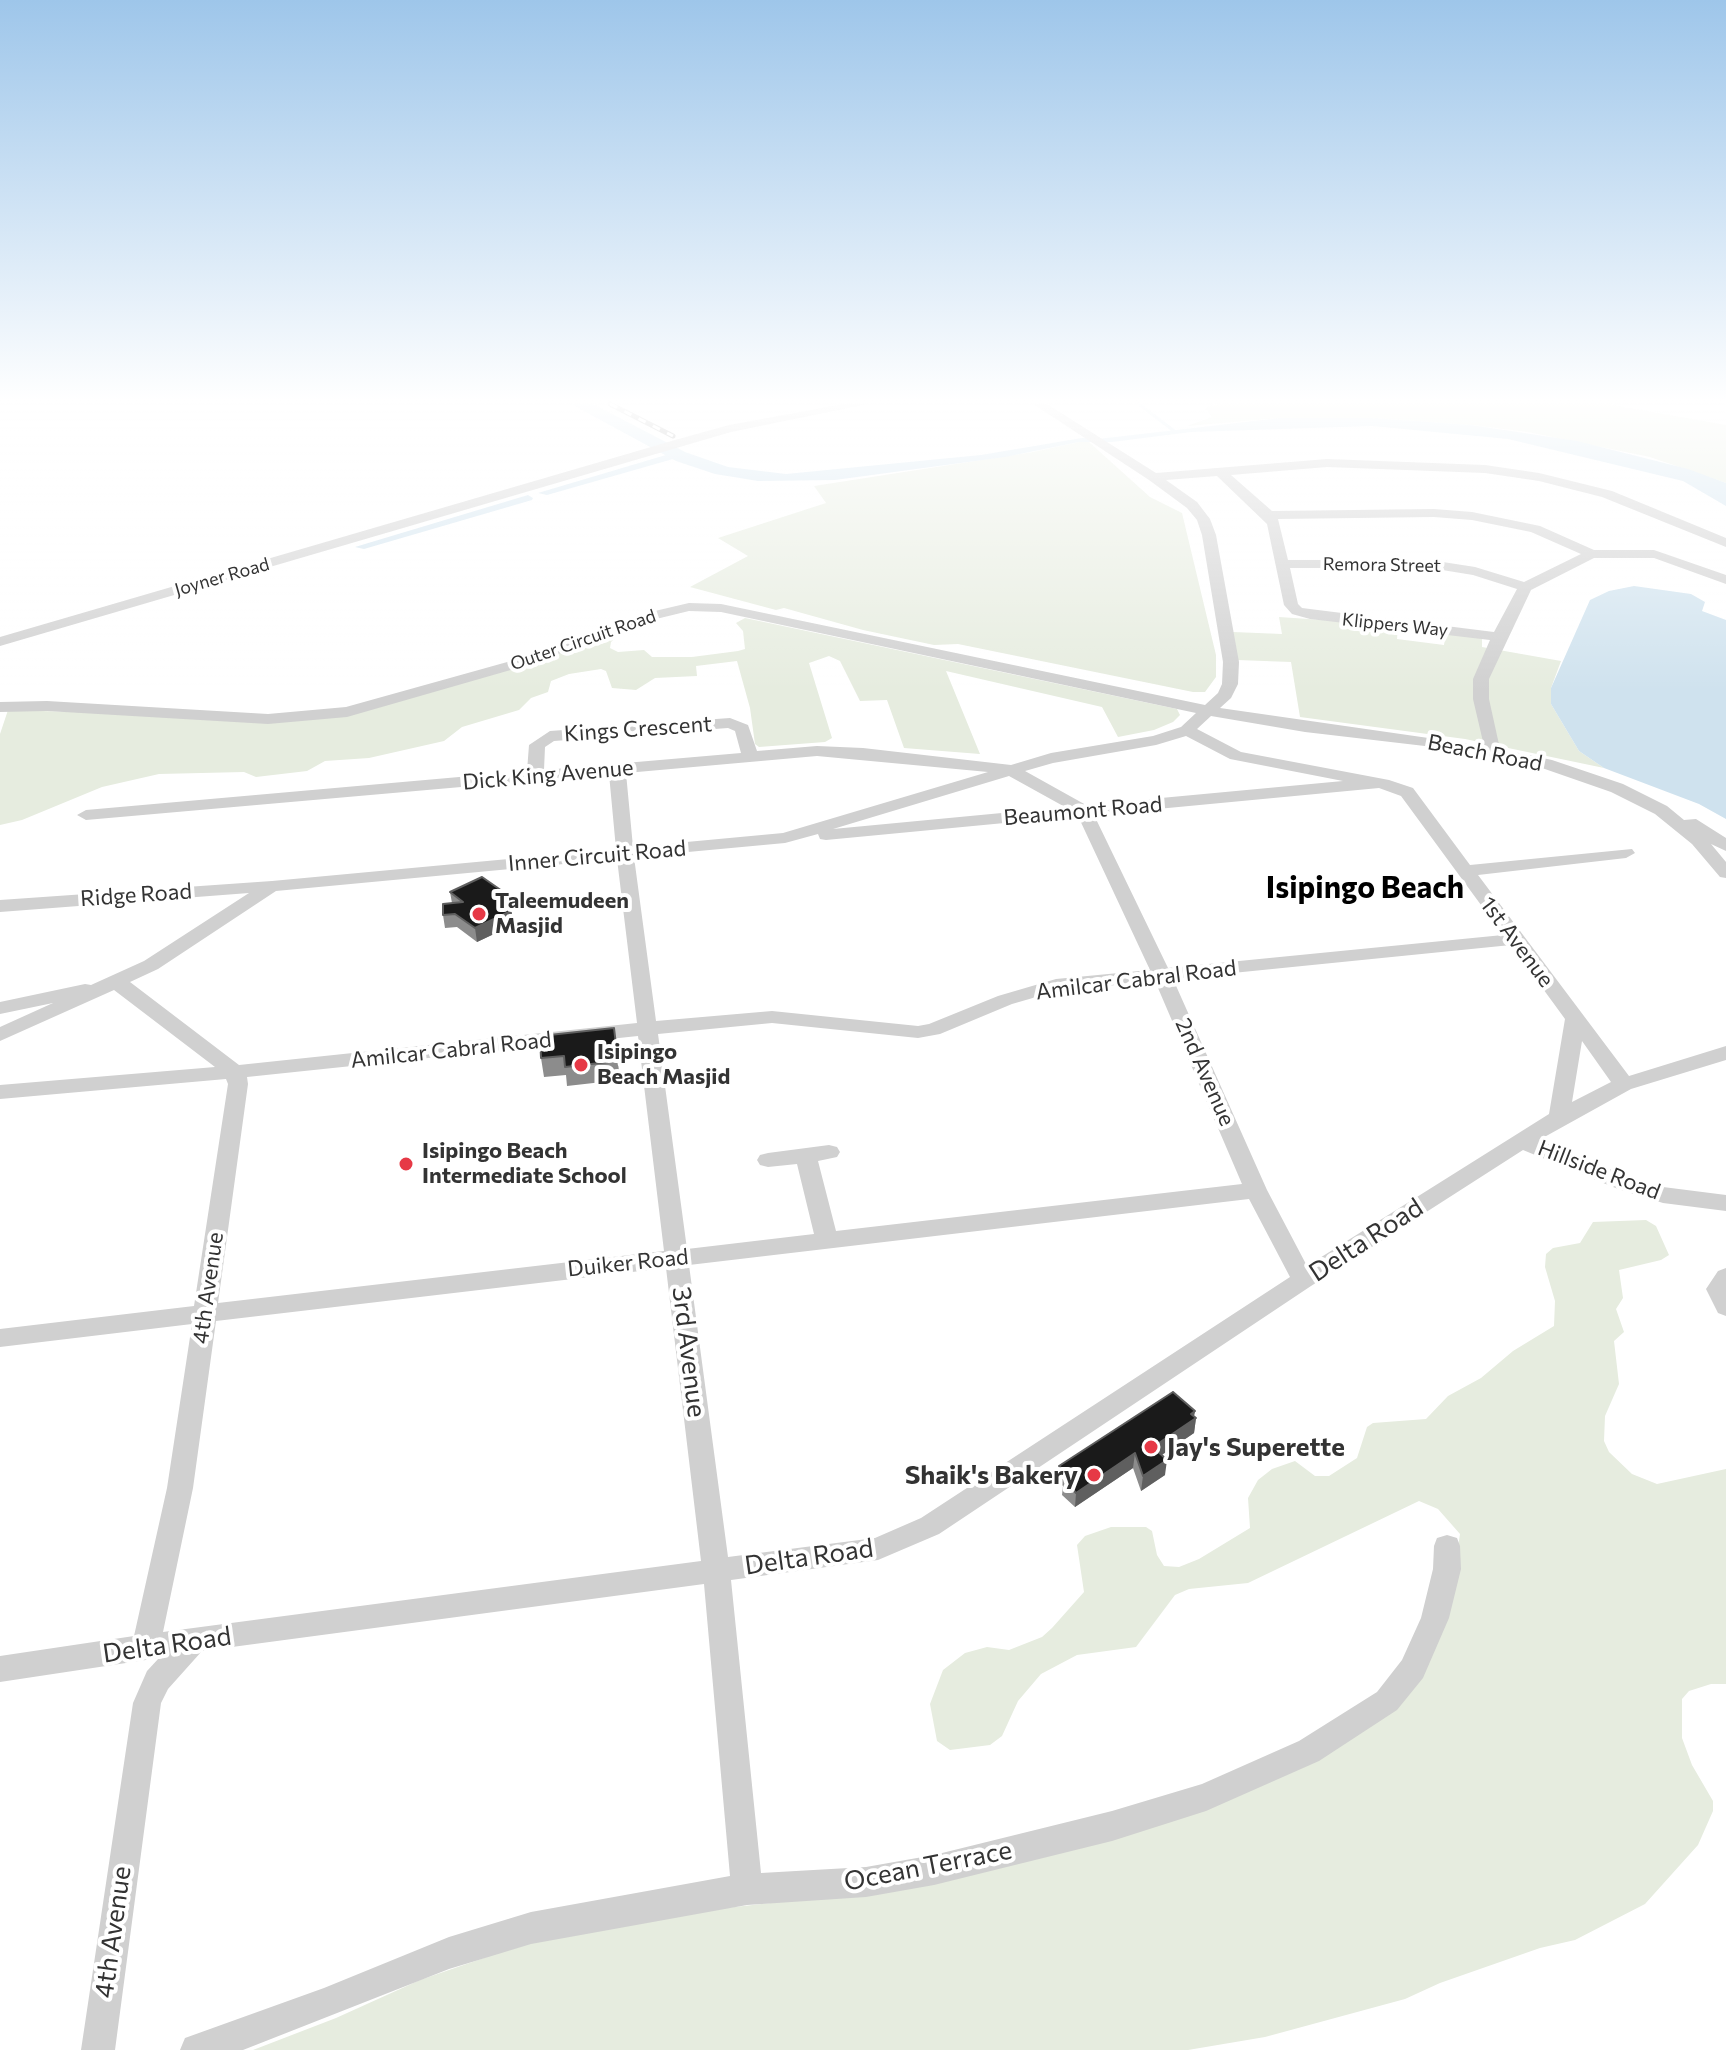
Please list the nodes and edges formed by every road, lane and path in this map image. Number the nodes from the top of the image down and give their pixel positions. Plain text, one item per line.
1 (489, 500) edge
2 (1185, 500) edge
3 (1252, 500) edge
4 (1621, 500) edge
5 (1269, 515) junction
6 (1726, 543) edge
7 (1592, 554) junction
8 (1283, 564) junction
9 (1726, 580) edge
10 (1525, 587) junction
11 (1499, 637) junction
12 (0, 642) edge
13 (1230, 684) junction
14 (0, 707) edge
15 (1210, 711) junction
16 (1268, 720) junction
17 (1187, 730) junction
18 (1492, 752) junction
19 (750, 756) junction
20 (617, 769) junction
21 (1009, 769) junction
22 (535, 776) junction
23 (1379, 783) junction
24 (1661, 810) junction
25 (1084, 811) junction
26 (86, 815) dead end
27 (785, 838) junction
28 (1726, 846) edge
29 (1626, 853) dead end
30 (625, 854) junction
31 (1465, 871) junction
32 (1726, 873) edge
33 (272, 886) junction
34 (0, 906) edge
35 (1515, 939) junction
36 (1162, 975) junction
37 (107, 988) junction
38 (0, 1008) edge
39 (1575, 1019) junction
40 (648, 1030) junction
41 (0, 1035) edge
42 (1726, 1053) edge
43 (235, 1072) junction
44 (1624, 1084) junction
45 (0, 1092) edge
46 (1559, 1117) junction
47 (1521, 1140) junction
48 (829, 1152) dead end
49 (806, 1155) junction
50 (768, 1160) dead end
51 (1256, 1190) junction
52 (1726, 1203) edge
53 (827, 1241) junction
54 (677, 1258) junction
55 (1726, 1277) edge
56 (1303, 1280) junction
57 (1726, 1307) edge
58 (203, 1316) junction
59 (0, 1338) edge
60 (1447, 1546) dead end
61 (716, 1570) junction
62 (194, 1640) junction
63 (146, 1648) junction
64 (0, 1669) edge
65 (747, 1889) junction
66 (98, 2050) edge
67 (197, 2050) edge

1 - 12 street, Joyner Road
2 - 13 street
3 - 5 street
4 - 6 street
5 - 7 street
5 - 8 street
7 - 9 street
7 - 10 street
8 - 10 street, Remora Street
8 - 11 street, Klippers Way
10 - 11 street
11 - 18 street
13 - 15 street, Inner Circuit Road
13 - 16 street
14 - 15 street, Outer Circuit Road
15 - 16 street, Beach Road
15 - 17 street, Inner Circuit Road
16 - 18 street, Beach Road
17 - 21 street, Inner Circuit Road
17 - 23 street, 1st Avenue
18 - 24 street, Beach Road
19 - 20 street, Dick King Avenue
19 - 21 street, Dick King Avenue
19 - 22 street, Kings Crescent
20 - 22 street, Dick King Avenue
20 - 30 street, 3rd Avenue
21 - 25 street
21 - 27 street, Inner Circuit Road
22 - 26 street, Dick King Avenue
23 - 25 street, Beaumont Road
23 - 31 street, 1st Avenue
24 - 28 street
24 - 32 street, Beach Road
25 - 27 street, Beaumont Road
25 - 36 street, 2nd Avenue
27 - 30 street, Inner Circuit Road
29 - 31 street
30 - 33 street, Inner Circuit Road
30 - 40 street, 3rd Avenue
31 - 35 street, 1st Avenue
33 - 34 street, Ridge Road
33 - 37 street, Inner Circuit Road
35 - 36 street, Amilcar Cabral Road
35 - 39 street, 1st Avenue
36 - 40 street, Amilcar Cabral Road
36 - 51 street, 2nd Avenue
37 - 38 street
37 - 41 street, Inner Circuit Road
37 - 43 street
39 - 44 street, 1st Avenue
39 - 46 street
40 - 43 street, Amilcar Cabral Road
40 - 54 street, 3rd Avenue
42 - 44 street, Delta Road
43 - 45 street, Amilcar Cabral Road
43 - 58 street, 4th Avenue
44 - 46 street, Delta Road
46 - 47 street, Delta Road
47 - 52 street, Hillside Road
47 - 56 street, Delta Road
48 - 49 street
49 - 50 street
49 - 53 street
51 - 53 street, Duiker Road
51 - 56 street, 2nd Avenue
53 - 54 street, Duiker Road
54 - 58 street, Duiker Road
54 - 61 street, 3rd Avenue
55 - 57 street
56 - 61 street, Delta Road
58 - 59 street, Duiker Road
58 - 63 street, 4th Avenue
60 - 65 street, Ocean Terrace
61 - 62 street, Delta Road
61 - 65 street, 3rd Avenue
62 - 63 street, Delta Road
62 - 66 street, 4th Avenue
63 - 64 street, Delta Road
65 - 67 street, Ocean Terrace

